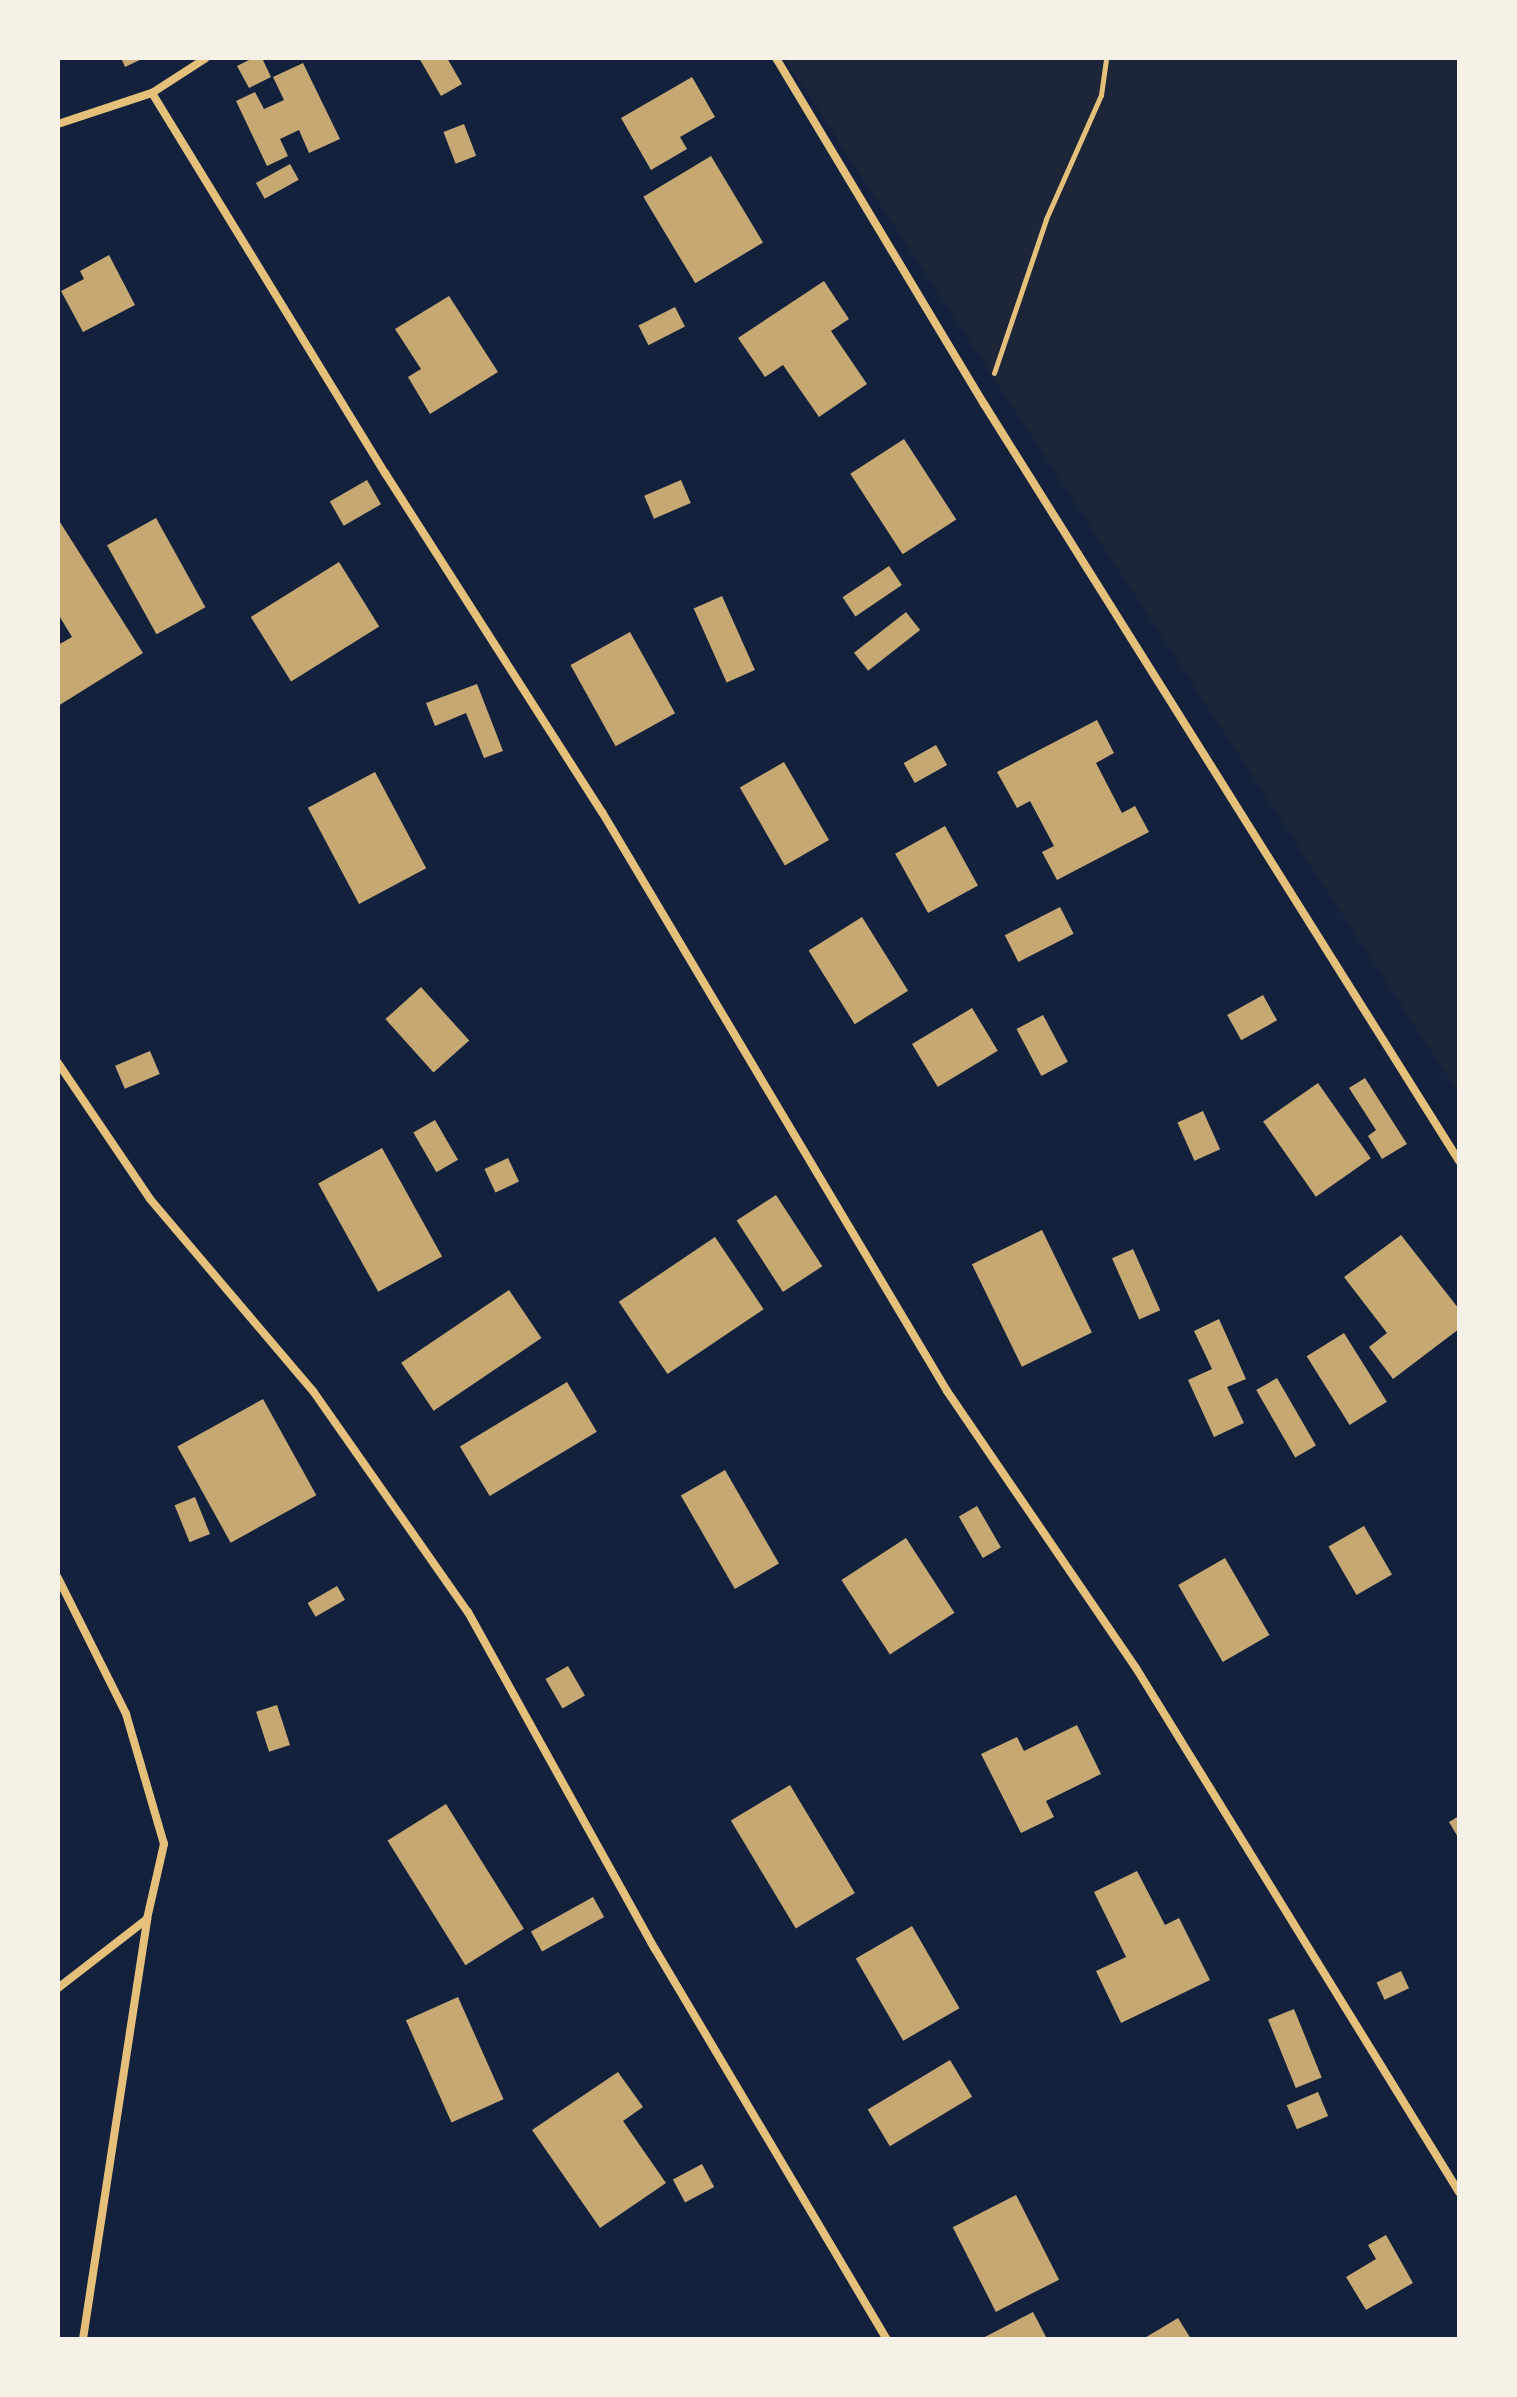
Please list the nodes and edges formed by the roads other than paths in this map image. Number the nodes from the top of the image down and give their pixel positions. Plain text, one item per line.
1 (206, 58) edge
2 (776, 58) edge
3 (152, 93) junction
4 (58, 124) edge
5 (58, 1063) edge
6 (1459, 1161) edge
7 (58, 1578) edge
8 (147, 1919) junction
9 (58, 1988) edge
10 (1459, 2192) edge
11 (83, 2339) edge
12 (887, 2339) edge

1 - 3 street
2 - 6 street
3 - 4 street
3 - 10 street
5 - 12 street
7 - 8 street
8 - 9 street
8 - 11 street

